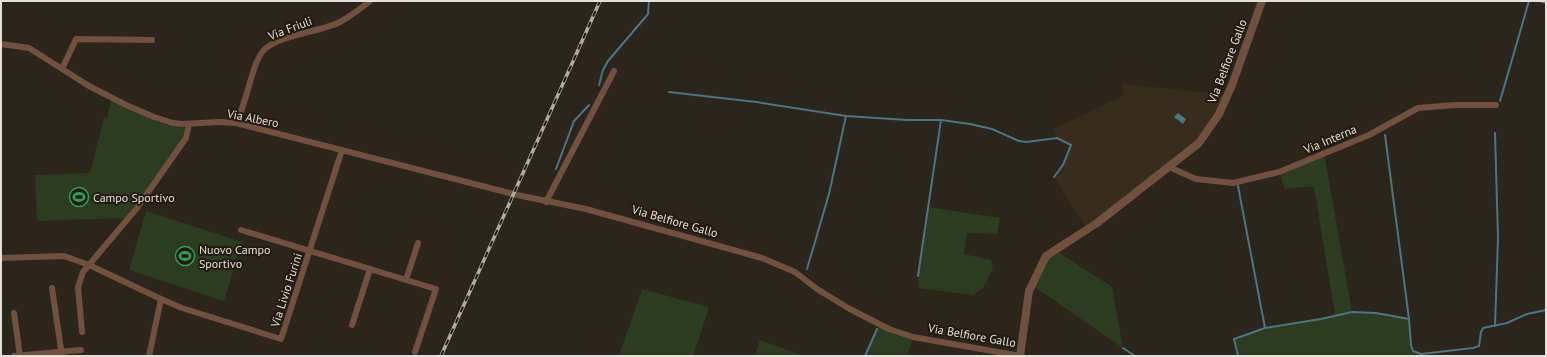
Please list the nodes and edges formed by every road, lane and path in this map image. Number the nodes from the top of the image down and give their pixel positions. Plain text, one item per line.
1 (370, 1) edge
2 (1262, 1) edge
3 (152, 40) dead end
4 (1, 44) edge
5 (62, 69) junction
6 (614, 71) dead end
7 (1496, 106) dead end
8 (236, 123) junction
9 (189, 124) junction
10 (342, 150) junction
11 (1169, 167) junction
12 (513, 194) joint
13 (546, 202) junction
14 (241, 230) dead end
15 (418, 243) dead end
16 (310, 251) junction
17 (1, 258) edge
18 (89, 264) junction
19 (370, 269) junction
20 (406, 280) junction
21 (52, 288) dead end
22 (161, 299) junction
23 (14, 313) dead end
24 (352, 325) dead end
25 (82, 332) dead end
26 (81, 350) dead end
27 (415, 352) dead end
28 (62, 354) edge
29 (18, 356) edge
30 (149, 356) edge
31 (1020, 356) edge

1 - 8 street, Via Friuli
2 - 11 street, Via Belfiore Gallo
3 - 5 street
4 - 5 street, Via Albero
5 - 9 street, Via Albero
6 - 13 street
7 - 11 street, Via Interna
8 - 9 street, Via Albero
8 - 10 street, Via Albero
9 - 18 street
10 - 12 street, Via Albero
10 - 16 street, Via Livio Furini
11 - 31 street, Via Belfiore Gallo
12 - 13 street, Via Belfiore Gallo
13 - 31 street, Via Belfiore Gallo
14 - 16 street
15 - 20 street
16 - 19 street
16 - 22 street, Via Livio Furini
17 - 18 street
18 - 22 street
18 - 25 street
19 - 20 street
19 - 24 street
20 - 27 street
21 - 28 street
22 - 30 street
23 - 29 street
26 - 28 street
28 - 29 street

